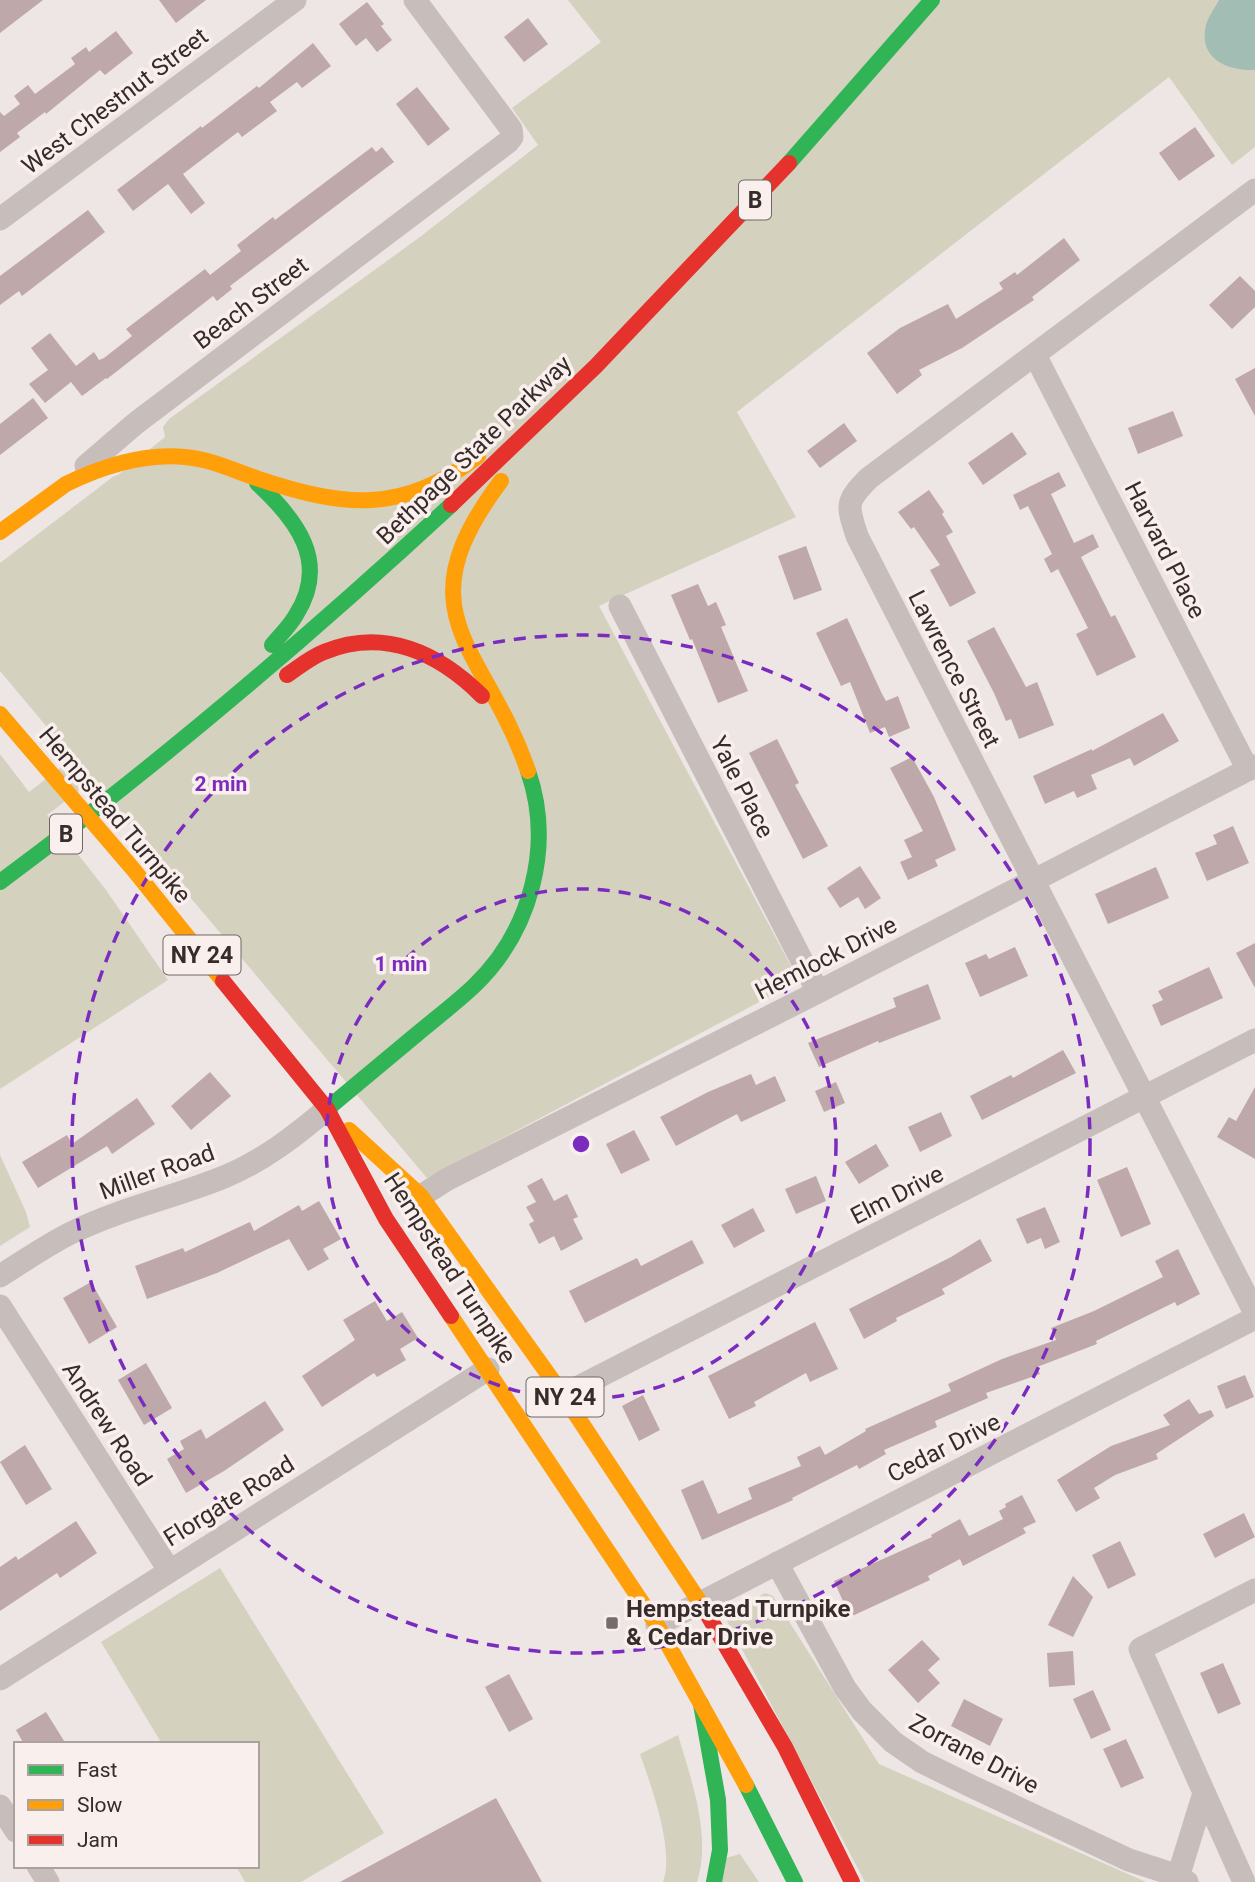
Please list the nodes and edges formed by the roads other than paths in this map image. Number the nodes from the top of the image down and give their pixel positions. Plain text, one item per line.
1 (295, 0) edge
2 (415, 0) edge
3 (932, 0) edge
4 (1255, 190) edge
5 (0, 219) edge
6 (1035, 355) junction
7 (569, 392) junction
8 (250, 476) junction
9 (66, 484) junction
10 (0, 533) edge
11 (620, 606) dead end
12 (0, 714) edge
13 (206, 724) junction
14 (515, 734) junction
15 (1252, 768) edge
16 (1033, 881) junction
17 (0, 882) edge
18 (818, 992) junction
19 (1255, 1040) edge
20 (1145, 1097) junction
21 (327, 1109) junction
22 (421, 1196) junction
23 (0, 1276) edge
24 (0, 1306) edge
25 (1255, 1316) edge
26 (495, 1365) junction
27 (554, 1396) junction
28 (777, 1563) junction
29 (170, 1570) junction
30 (1255, 1590) edge
31 (700, 1603) junction
32 (657, 1625) junction
33 (0, 1679) edge
34 (701, 1704) junction
35 (1204, 1793) junction
36 (0, 1806) edge
37 (14, 1828) edge
38 (1182, 1880) edge
39 (714, 1882) edge
40 (795, 1882) edge
41 (852, 1882) edge
42 (1244, 1882) edge

1 - 5 street, West Chestnut Street
2 - 9 street, Beach Street
3 - 7 main road, Bethpage State Parkway / B
4 - 6 street, Lawrence Street
6 - 15 street, Harvard Place
6 - 16 street, Lawrence Street
7 - 8 main road
7 - 13 main road, Bethpage State Parkway / B
7 - 14 main road
8 - 9 main road
8 - 13 main road
9 - 10 main road, Beach Street
11 - 18 street, Yale Place
12 - 21 main road, Hempstead Turnpike / NY 24
13 - 14 main road
13 - 17 main road, Bethpage State Parkway / B
14 - 21 main road
15 - 16 street, Hemlock Drive
16 - 18 street, Hemlock Drive
16 - 20 street, Lawrence Street
18 - 22 street, Hemlock Drive
19 - 20 street, Elm Drive
20 - 25 street, Lawrence Street
20 - 27 street, Elm Drive
21 - 22 main road, Hempstead Turnpike / NY 24
21 - 23 street, Miller Road
21 - 26 main road, Hempstead Turnpike / NY 24
22 - 27 main road, Hempstead Turnpike / NY 24
24 - 29 street, Andrew Road
25 - 28 street, Cedar Drive
26 - 29 street, Florgate Road
26 - 32 main road, Hempstead Turnpike / NY 24
27 - 31 main road, Hempstead Turnpike / NY 24
28 - 31 street, Cedar Drive
28 - 38 street, Zorrane Drive
29 - 33 street, Florgate Road
30 - 35 street
31 - 32 street, Cedar Drive
31 - 41 main road, Hempstead Turnpike / NY 24
32 - 34 main road, Hempstead Turnpike / NY 24
34 - 39 main road
34 - 40 main road, Hempstead Turnpike / NY 24
35 - 38 street
35 - 42 street
36 - 37 street

